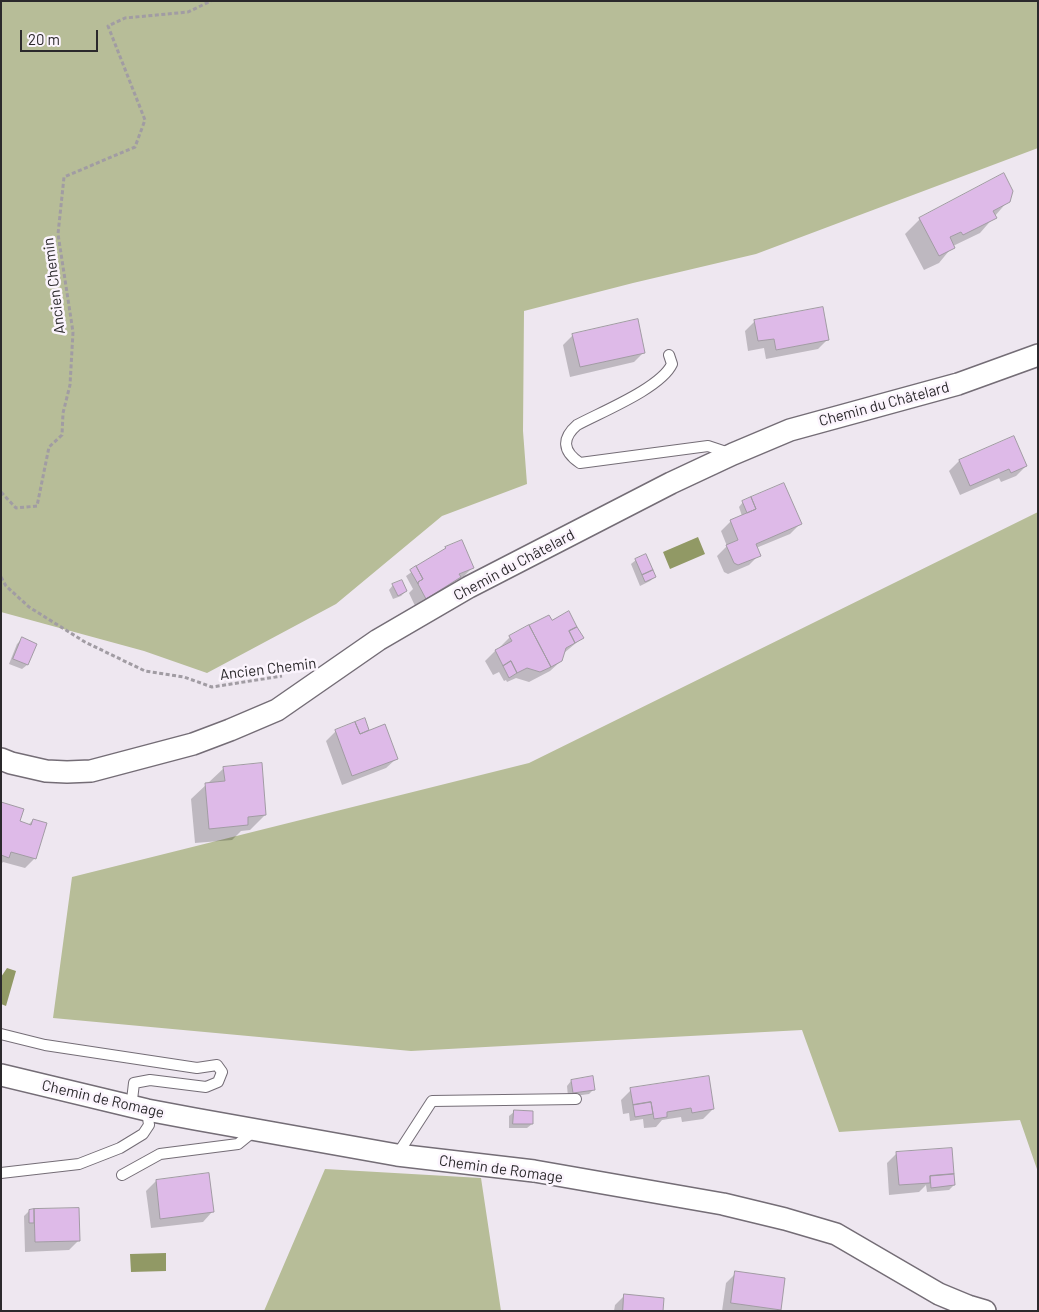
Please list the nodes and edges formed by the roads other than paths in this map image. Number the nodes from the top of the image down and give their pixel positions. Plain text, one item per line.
1 (1038, 355) edge
2 (669, 356) dead end
3 (733, 454) junction
4 (1, 759) edge
5 (1, 1034) edge
6 (1, 1075) edge
7 (576, 1099) dead end
8 (147, 1110) junction
9 (257, 1129) junction
10 (397, 1155) junction
11 (1, 1173) edge
12 (122, 1175) dead end
13 (984, 1311) edge

1 - 3 street, Chemin du Châtelard
2 - 3 lane
3 - 4 street, Chemin du Châtelard
5 - 8 lane
6 - 8 street, Chemin de Romage
7 - 10 lane
8 - 9 street, Chemin de Romage
8 - 11 lane
9 - 10 street, Chemin de Romage
9 - 12 lane
10 - 13 street, Chemin de Romage

